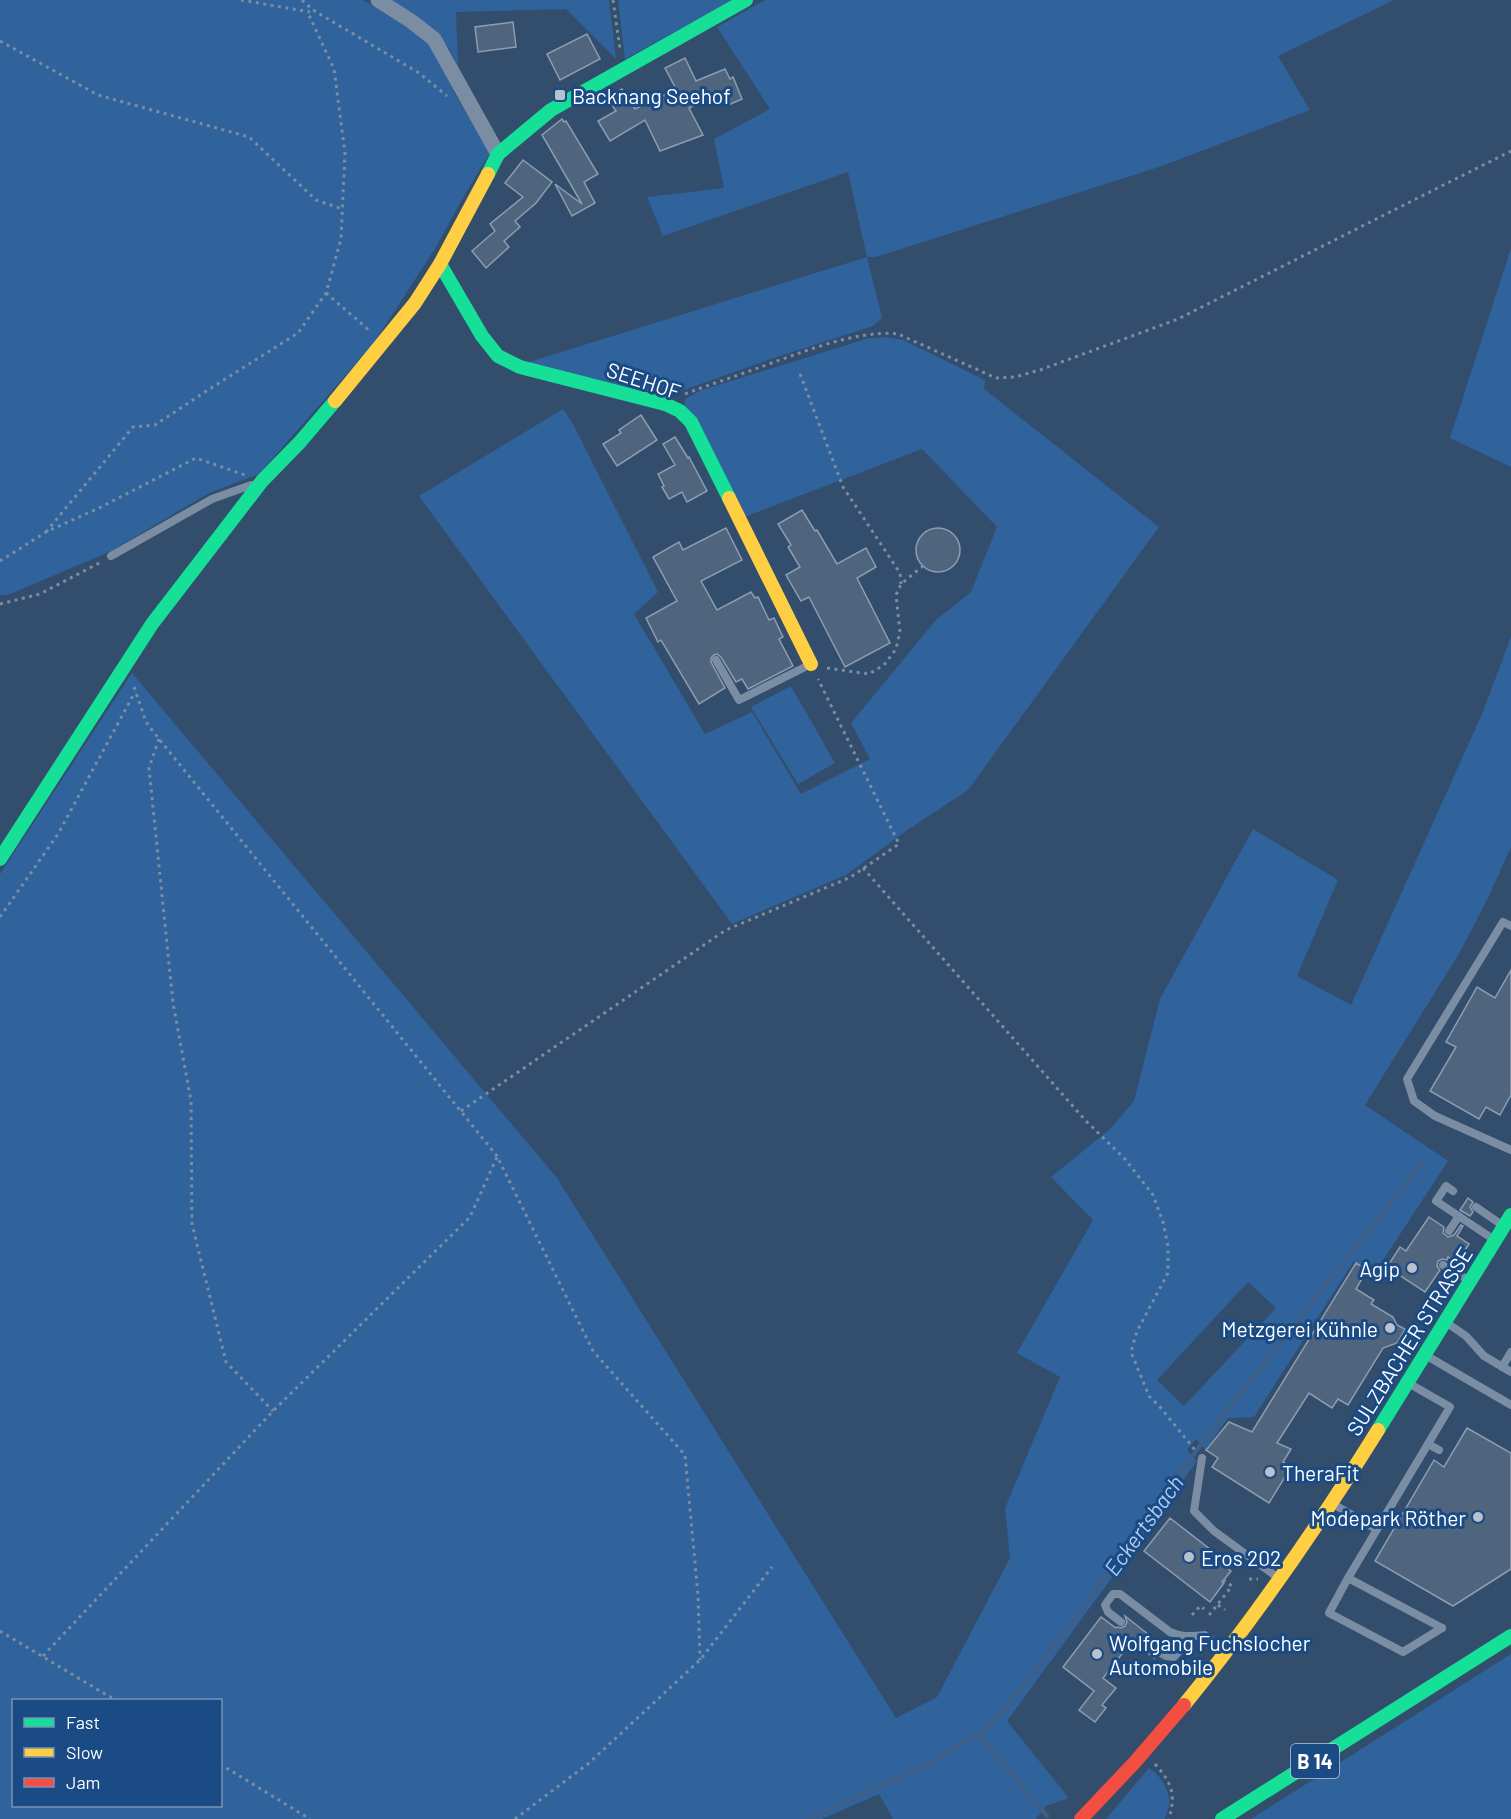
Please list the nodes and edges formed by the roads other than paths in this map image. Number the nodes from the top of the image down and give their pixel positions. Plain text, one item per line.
1 (378, 0) edge
2 (746, 0) edge
3 (498, 154) junction
4 (440, 264) junction
5 (262, 482) junction
6 (111, 556) road end
7 (716, 660) dead end
8 (811, 664) joint
9 (0, 859) edge
10 (1511, 926) edge
11 (1511, 1150) edge
12 (1453, 1191) dead end
13 (1476, 1207) dead end
14 (1459, 1216) junction
15 (1508, 1221) edge
16 (1449, 1231) dead end
17 (1496, 1241) junction
18 (1443, 1264) dead end
19 (1471, 1282) junction
20 (1446, 1323) junction
21 (1509, 1351) edge
22 (1426, 1355) junction
23 (1502, 1367) junction
24 (1511, 1372) edge
25 (1409, 1384) junction
26 (1511, 1405) edge
27 (1428, 1444) junction
28 (1439, 1450) dead end
29 (1202, 1458) dead end
30 (1332, 1503) junction
31 (1376, 1529) dead end
32 (1348, 1578) junction
33 (1279, 1579) junction
34 (1121, 1622) dead end
35 (1511, 1636) edge
36 (1191, 1638) junction
37 (1159, 1652) dead end
38 (1226, 1652) junction
39 (1099, 1799) junction
40 (1081, 1819) edge
41 (1090, 1819) edge
42 (1222, 1819) edge

1 - 3 street
2 - 3 street
3 - 4 street
4 - 5 street
4 - 8 street, SEEHOF
5 - 6 lane
5 - 9 street
7 - 8 lane
10 - 11 lane
12 - 14 lane
13 - 15 lane
14 - 16 lane
14 - 17 lane
15 - 17 street, SULZBACHER STRASSE
17 - 19 street, SULZBACHER STRASSE
18 - 19 lane
19 - 20 street, SULZBACHER STRASSE
20 - 22 street, SULZBACHER STRASSE
20 - 23 lane
21 - 23 lane
22 - 25 street, SULZBACHER STRASSE
22 - 26 lane
23 - 24 lane
25 - 27 lane
25 - 30 street, SULZBACHER STRASSE
27 - 28 lane
27 - 32 lane
29 - 33 lane
30 - 31 lane
30 - 33 street, SULZBACHER STRASSE
32 - 32 lane
33 - 38 street, SULZBACHER STRASSE
34 - 36 lane
35 - 42 street, B 14
36 - 37 lane
36 - 38 lane
38 - 39 street, SULZBACHER STRASSE
39 - 40 street, SULZBACHER STRASSE
39 - 41 street

